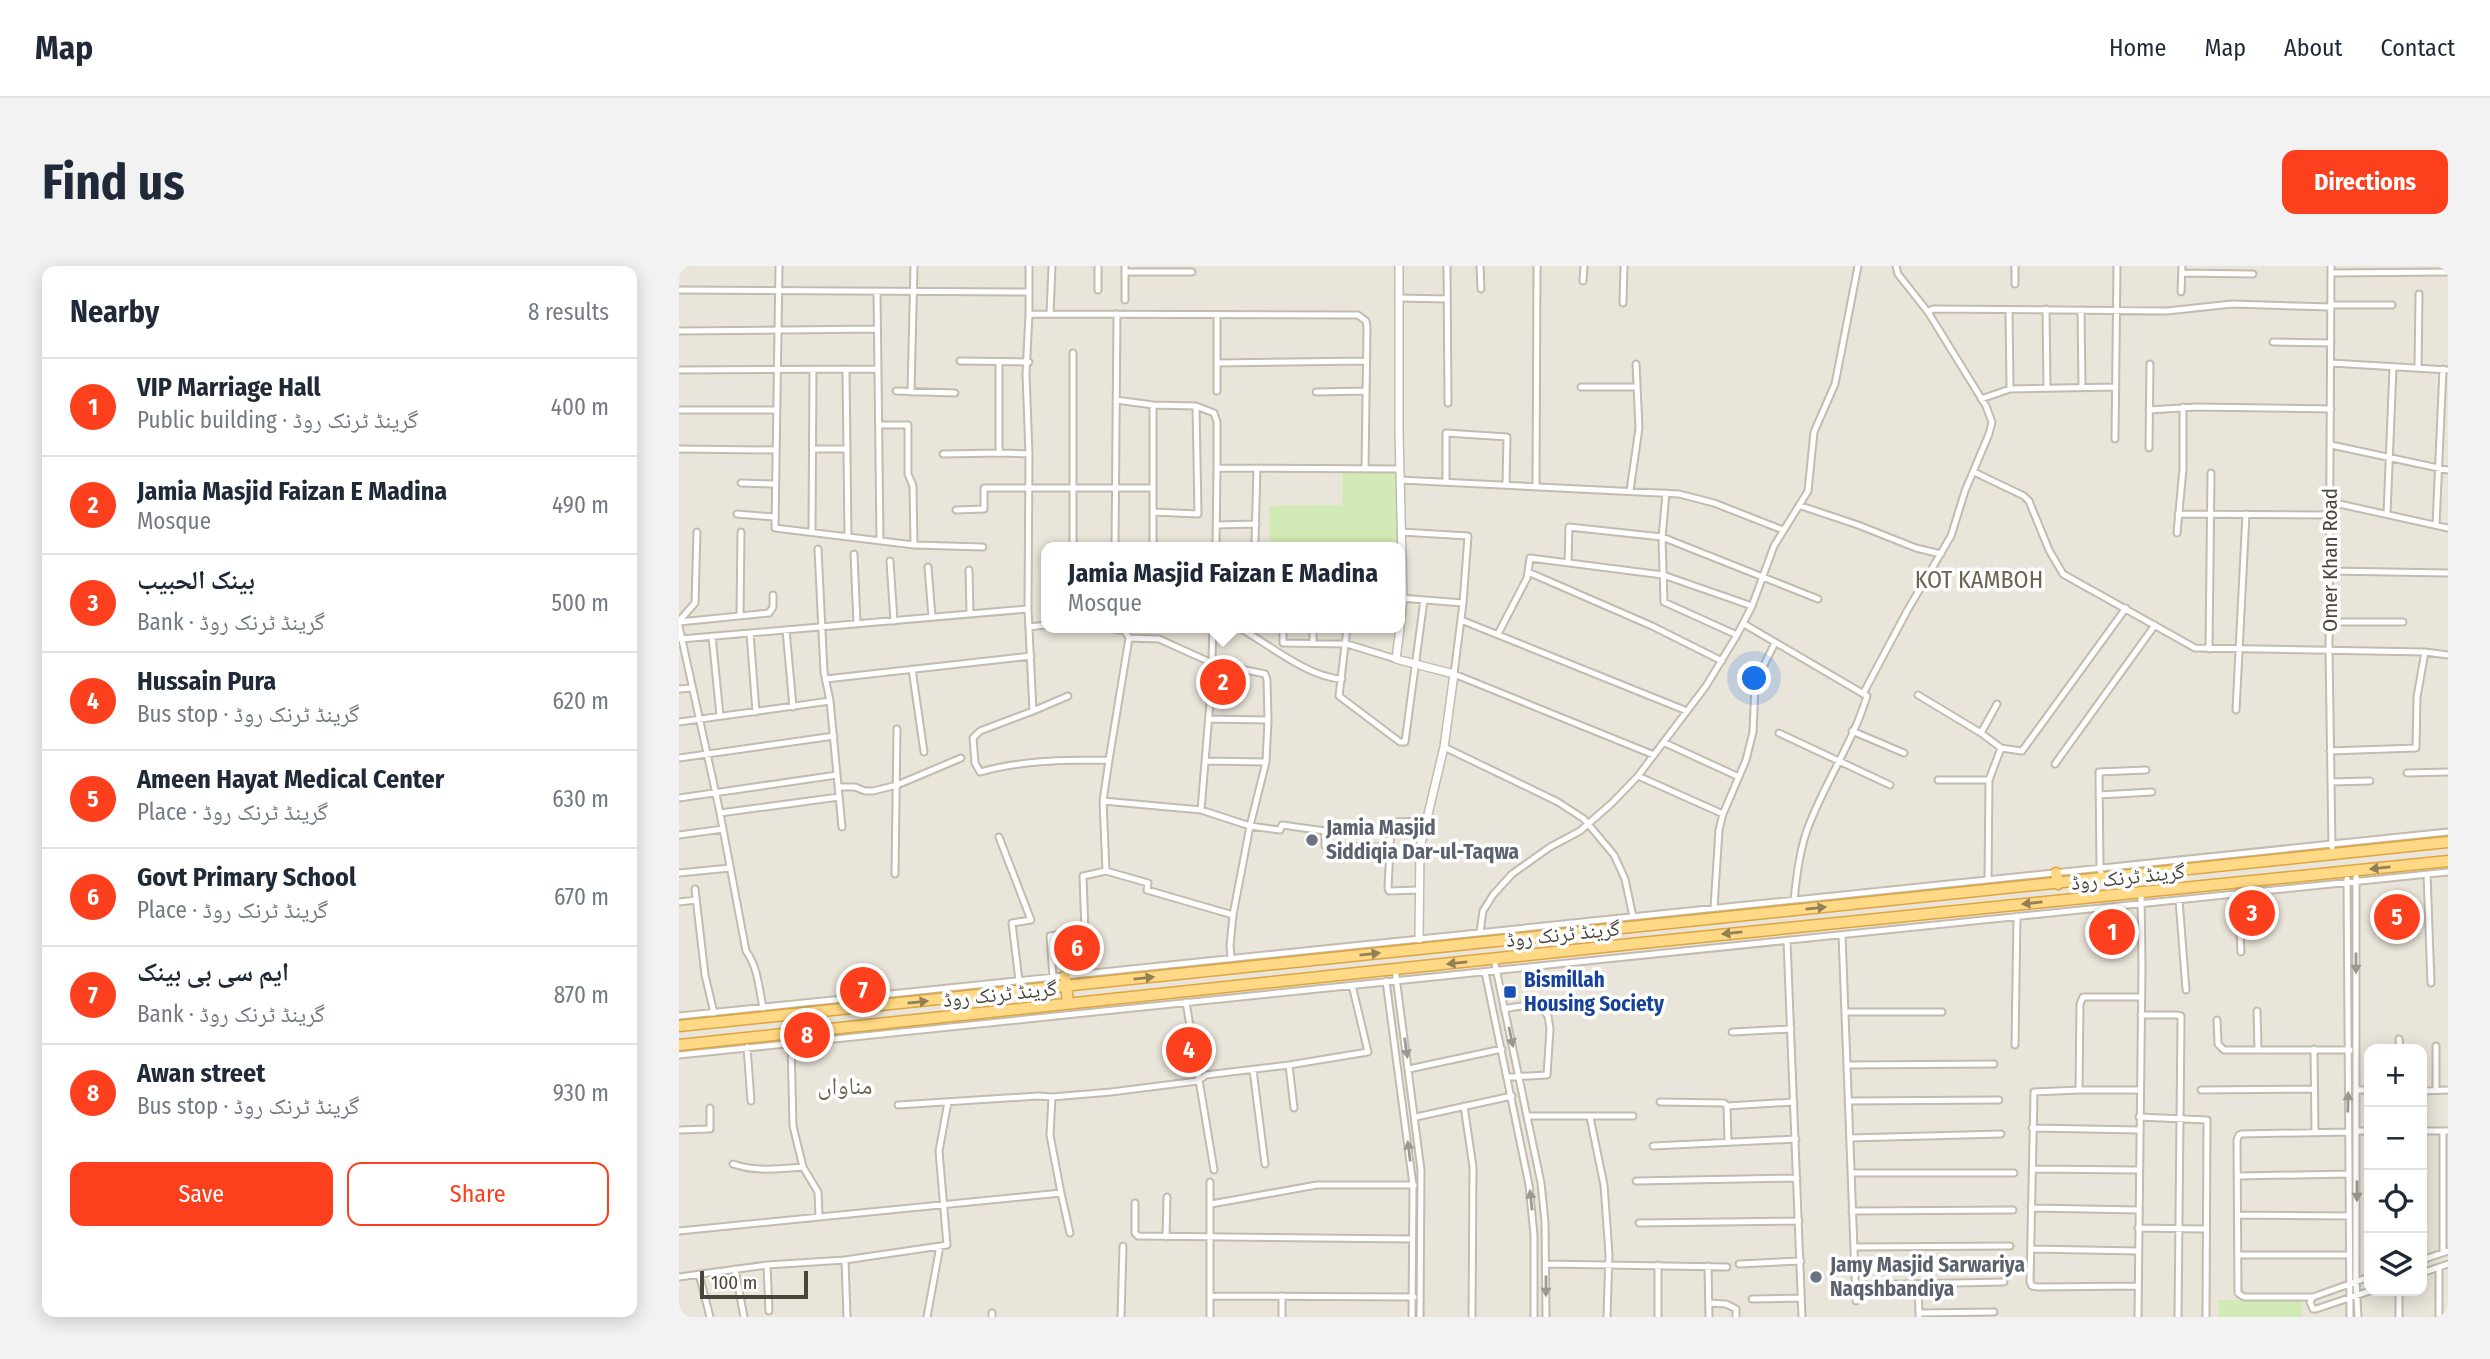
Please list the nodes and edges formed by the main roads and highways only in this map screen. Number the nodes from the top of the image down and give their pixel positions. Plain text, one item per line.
1 (2448, 842) edge
2 (2448, 861) edge
3 (2056, 873) road end
4 (2079, 882) junction
5 (2057, 884) junction
6 (2081, 899) junction
7 (1631, 922) junction
8 (1630, 944) junction
9 (1066, 981) junction
10 (1068, 1003) junction
11 (679, 1026) edge
12 (679, 1045) edge

1 - 4 highway, گرینڈ ٹرنک روڈ
2 -> 6 highway, گرینڈ ٹرنک روڈ
3 - 5 highway
4 - 5 highway, گرینڈ ٹرنک روڈ
4 - 6 highway
7 -> 5 highway, گرینڈ ٹرنک روڈ
6 -> 8 highway, گرینڈ ٹرنک روڈ
7 - 8 highway
9 -> 7 highway, گرینڈ ٹرنک روڈ
8 -> 10 highway, گرینڈ ٹرنک روڈ
9 - 10 highway
11 -> 9 highway, گرینڈ ٹرنک روڈ
10 - 12 highway, گرینڈ ٹرنک روڈ

